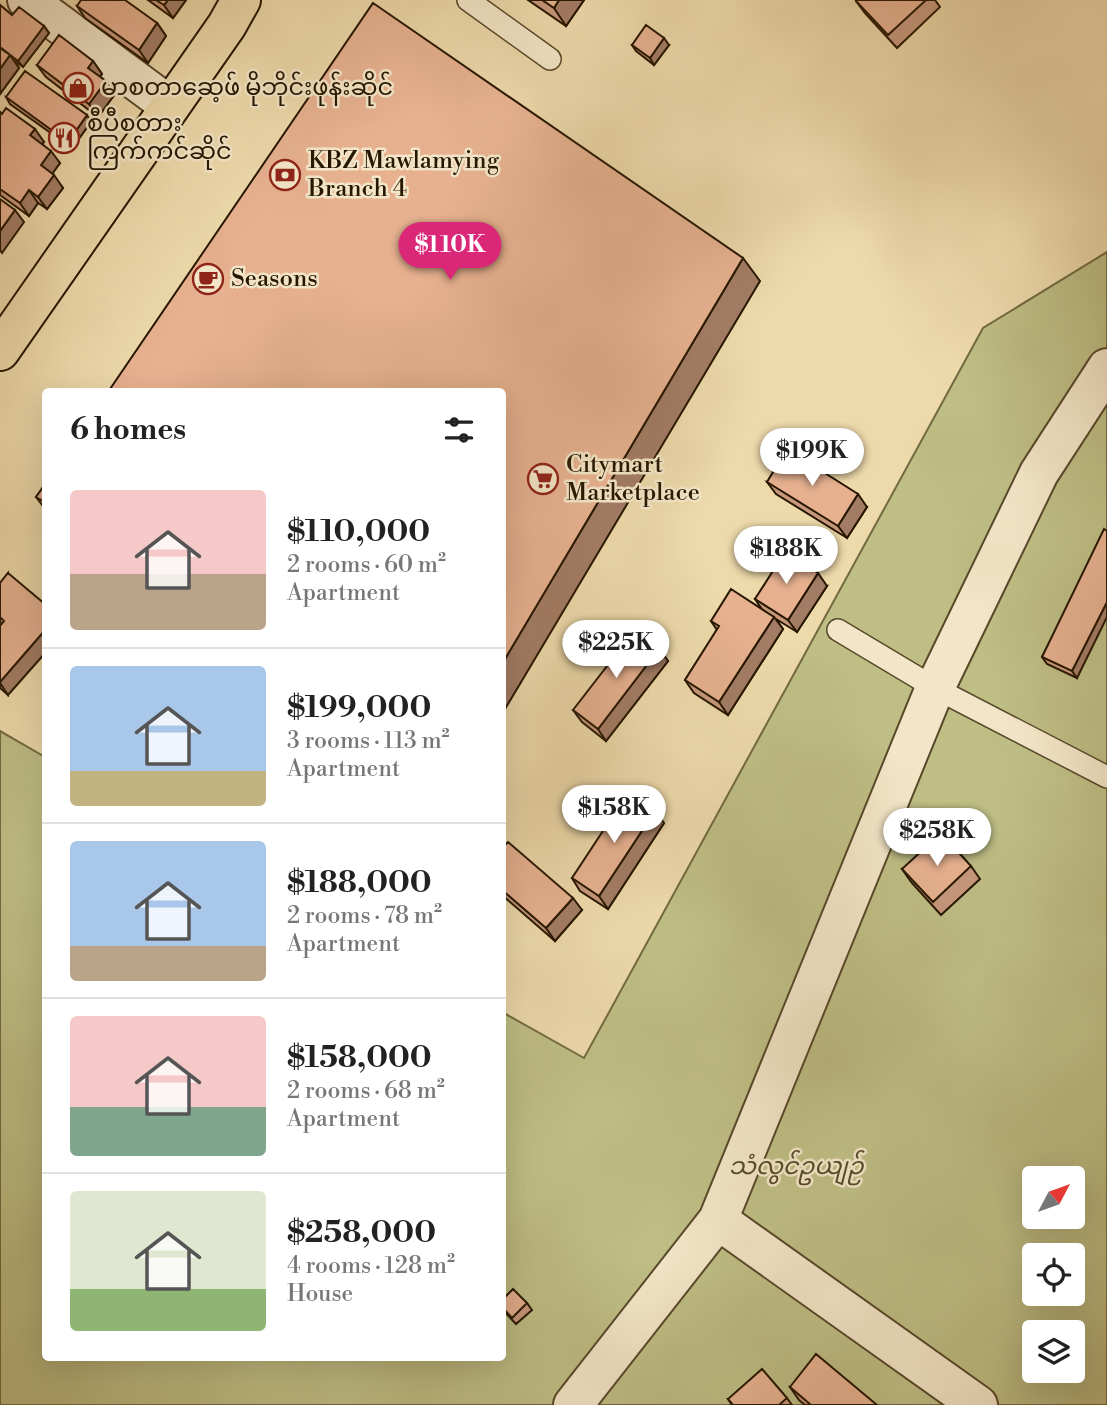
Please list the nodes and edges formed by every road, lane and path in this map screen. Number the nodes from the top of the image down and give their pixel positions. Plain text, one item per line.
1 (27, 0) edge
2 (242, 0) edge
3 (468, 0) edge
4 (550, 59) dead end
5 (170, 106) junction
6 (0, 351) edge
7 (1107, 368) edge
8 (838, 630) dead end
9 (935, 688) junction
10 (1107, 777) edge
11 (718, 1220) junction
12 (573, 1405) edge
13 (978, 1405) edge

1 - 5 street
2 - 5 main road
3 - 4 lane
5 - 6 main road
7 - 9 street
8 - 9 lane
9 - 10 lane
9 - 11 street
11 - 12 street
11 - 13 street

